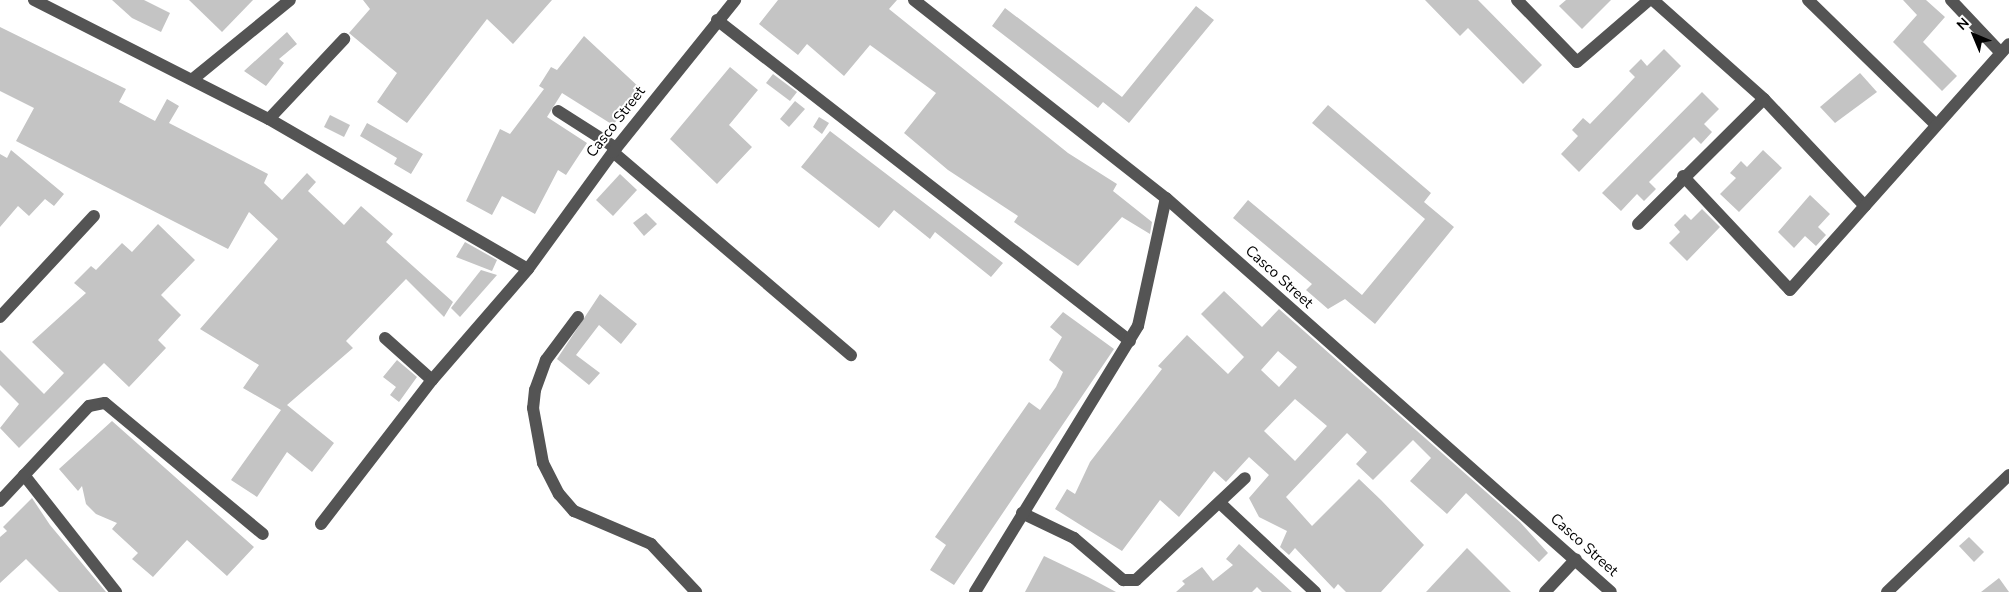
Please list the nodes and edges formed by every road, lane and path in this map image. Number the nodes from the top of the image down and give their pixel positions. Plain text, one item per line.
1 (34, 0) edge
2 (290, 0) edge
3 (735, 0) edge
4 (914, 0) edge
5 (1517, 0) edge
6 (1651, 0) edge
7 (1808, 0) edge
8 (1951, 0) edge
9 (717, 20) junction
10 (344, 39) dead end
11 (2005, 48) edge
12 (193, 79) junction
13 (1764, 99) junction
14 (558, 111) dead end
15 (269, 119) junction
16 (1936, 125) junction
17 (614, 150) junction
18 (1683, 176) junction
19 (1166, 198) junction
20 (1865, 206) junction
21 (94, 216) dead end
22 (1638, 224) dead end
23 (528, 268) junction
24 (0, 317) edge
25 (578, 317) dead end
26 (385, 338) dead end
27 (1130, 341) junction
28 (851, 355) dead end
29 (432, 380) junction
30 (24, 475) junction
31 (2009, 475) edge
32 (1245, 478) dead end
33 (0, 501) edge
34 (1221, 504) junction
35 (1022, 513) junction
36 (320, 524) dead end
37 (263, 534) dead end
38 (1576, 559) junction
39 (116, 592) edge
40 (696, 592) edge
41 (975, 592) edge
42 (1315, 592) edge
43 (1545, 592) edge
44 (1611, 592) edge
45 (1887, 592) edge

1 - 12 street
2 - 12 street
3 - 9 street, Casco Street
4 - 19 street, Casco Street
5 - 6 street
6 - 13 street
7 - 16 street
8 - 11 street
9 - 17 street, Casco Street
9 - 27 street
10 - 15 street
11 - 16 street
12 - 15 street
13 - 18 street
13 - 20 street
14 - 17 street
15 - 23 street
16 - 20 street
17 - 23 street, Casco Street
17 - 28 street
18 - 20 street
18 - 22 street
19 - 27 street
19 - 38 street, Casco Street
21 - 24 street
23 - 29 street, Casco Street
25 - 40 street
26 - 29 street
27 - 35 street
29 - 36 street, Casco Street
30 - 33 street
30 - 37 street
30 - 39 street
31 - 45 street
32 - 34 street
34 - 35 street
34 - 42 street
35 - 41 street
38 - 43 street
38 - 44 street, Casco Street

